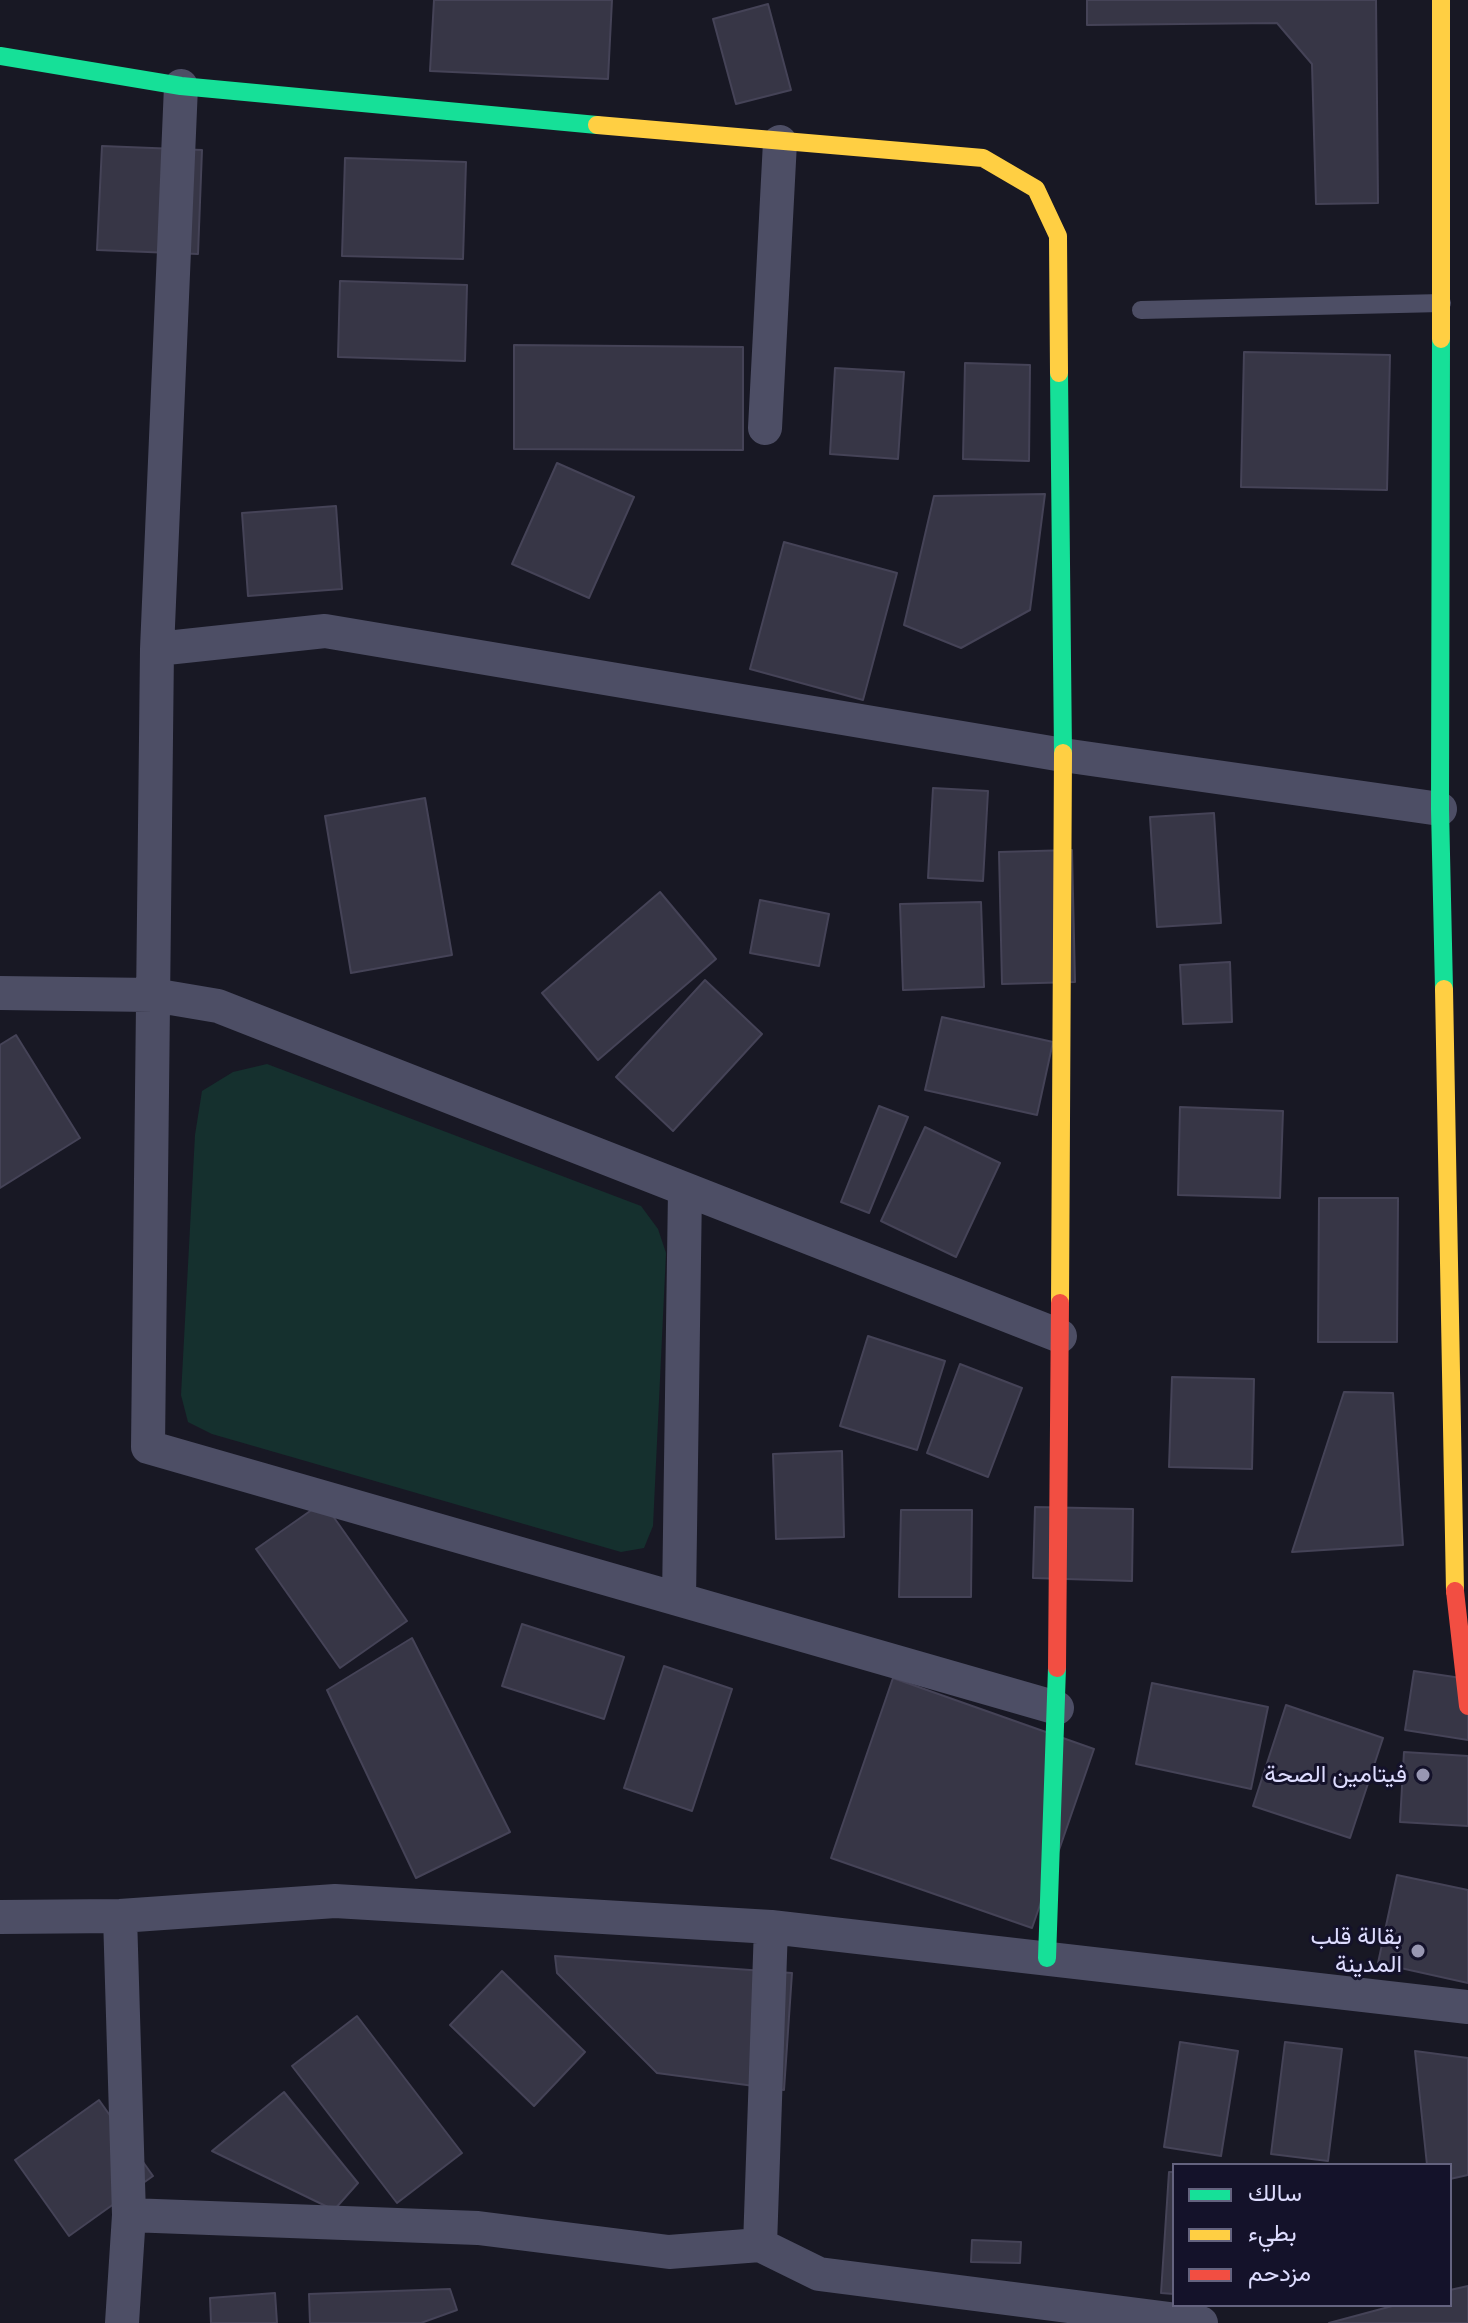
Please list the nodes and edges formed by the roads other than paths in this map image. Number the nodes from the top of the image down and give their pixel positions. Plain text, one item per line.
1 (1441, 0) edge
2 (0, 56) edge
3 (181, 86) junction
4 (780, 142) junction
5 (1442, 303) junction
6 (1141, 310) dead end
7 (765, 428) dead end
8 (157, 649) junction
9 (1063, 755) junction
10 (1447, 811) junction
11 (0, 993) edge
12 (153, 995) junction
13 (685, 1190) junction
14 (1060, 1336) junction
15 (679, 1599) junction
16 (1468, 1706) edge
17 (1057, 1708) junction
18 (120, 1916) junction
19 (0, 1917) edge
20 (771, 1927) junction
21 (1047, 1958) junction
22 (1468, 2007) edge
23 (129, 2215) junction
24 (760, 2245) junction
25 (122, 2323) edge
26 (1201, 2323) edge

1 - 5 street
2 - 3 street
3 - 4 street
3 - 8 street
4 - 7 street
4 - 9 street
5 - 6 lane
5 - 10 street
8 - 9 street
8 - 12 street
9 - 10 street
9 - 14 street
10 - 16 street
11 - 12 street
12 - 13 street
12 - 15 street
13 - 14 street
13 - 15 street
14 - 17 street
15 - 17 street
17 - 21 street
18 - 19 street
18 - 20 street
18 - 23 street
20 - 21 street
20 - 24 street
21 - 22 street
23 - 24 street
23 - 25 street
24 - 26 street

